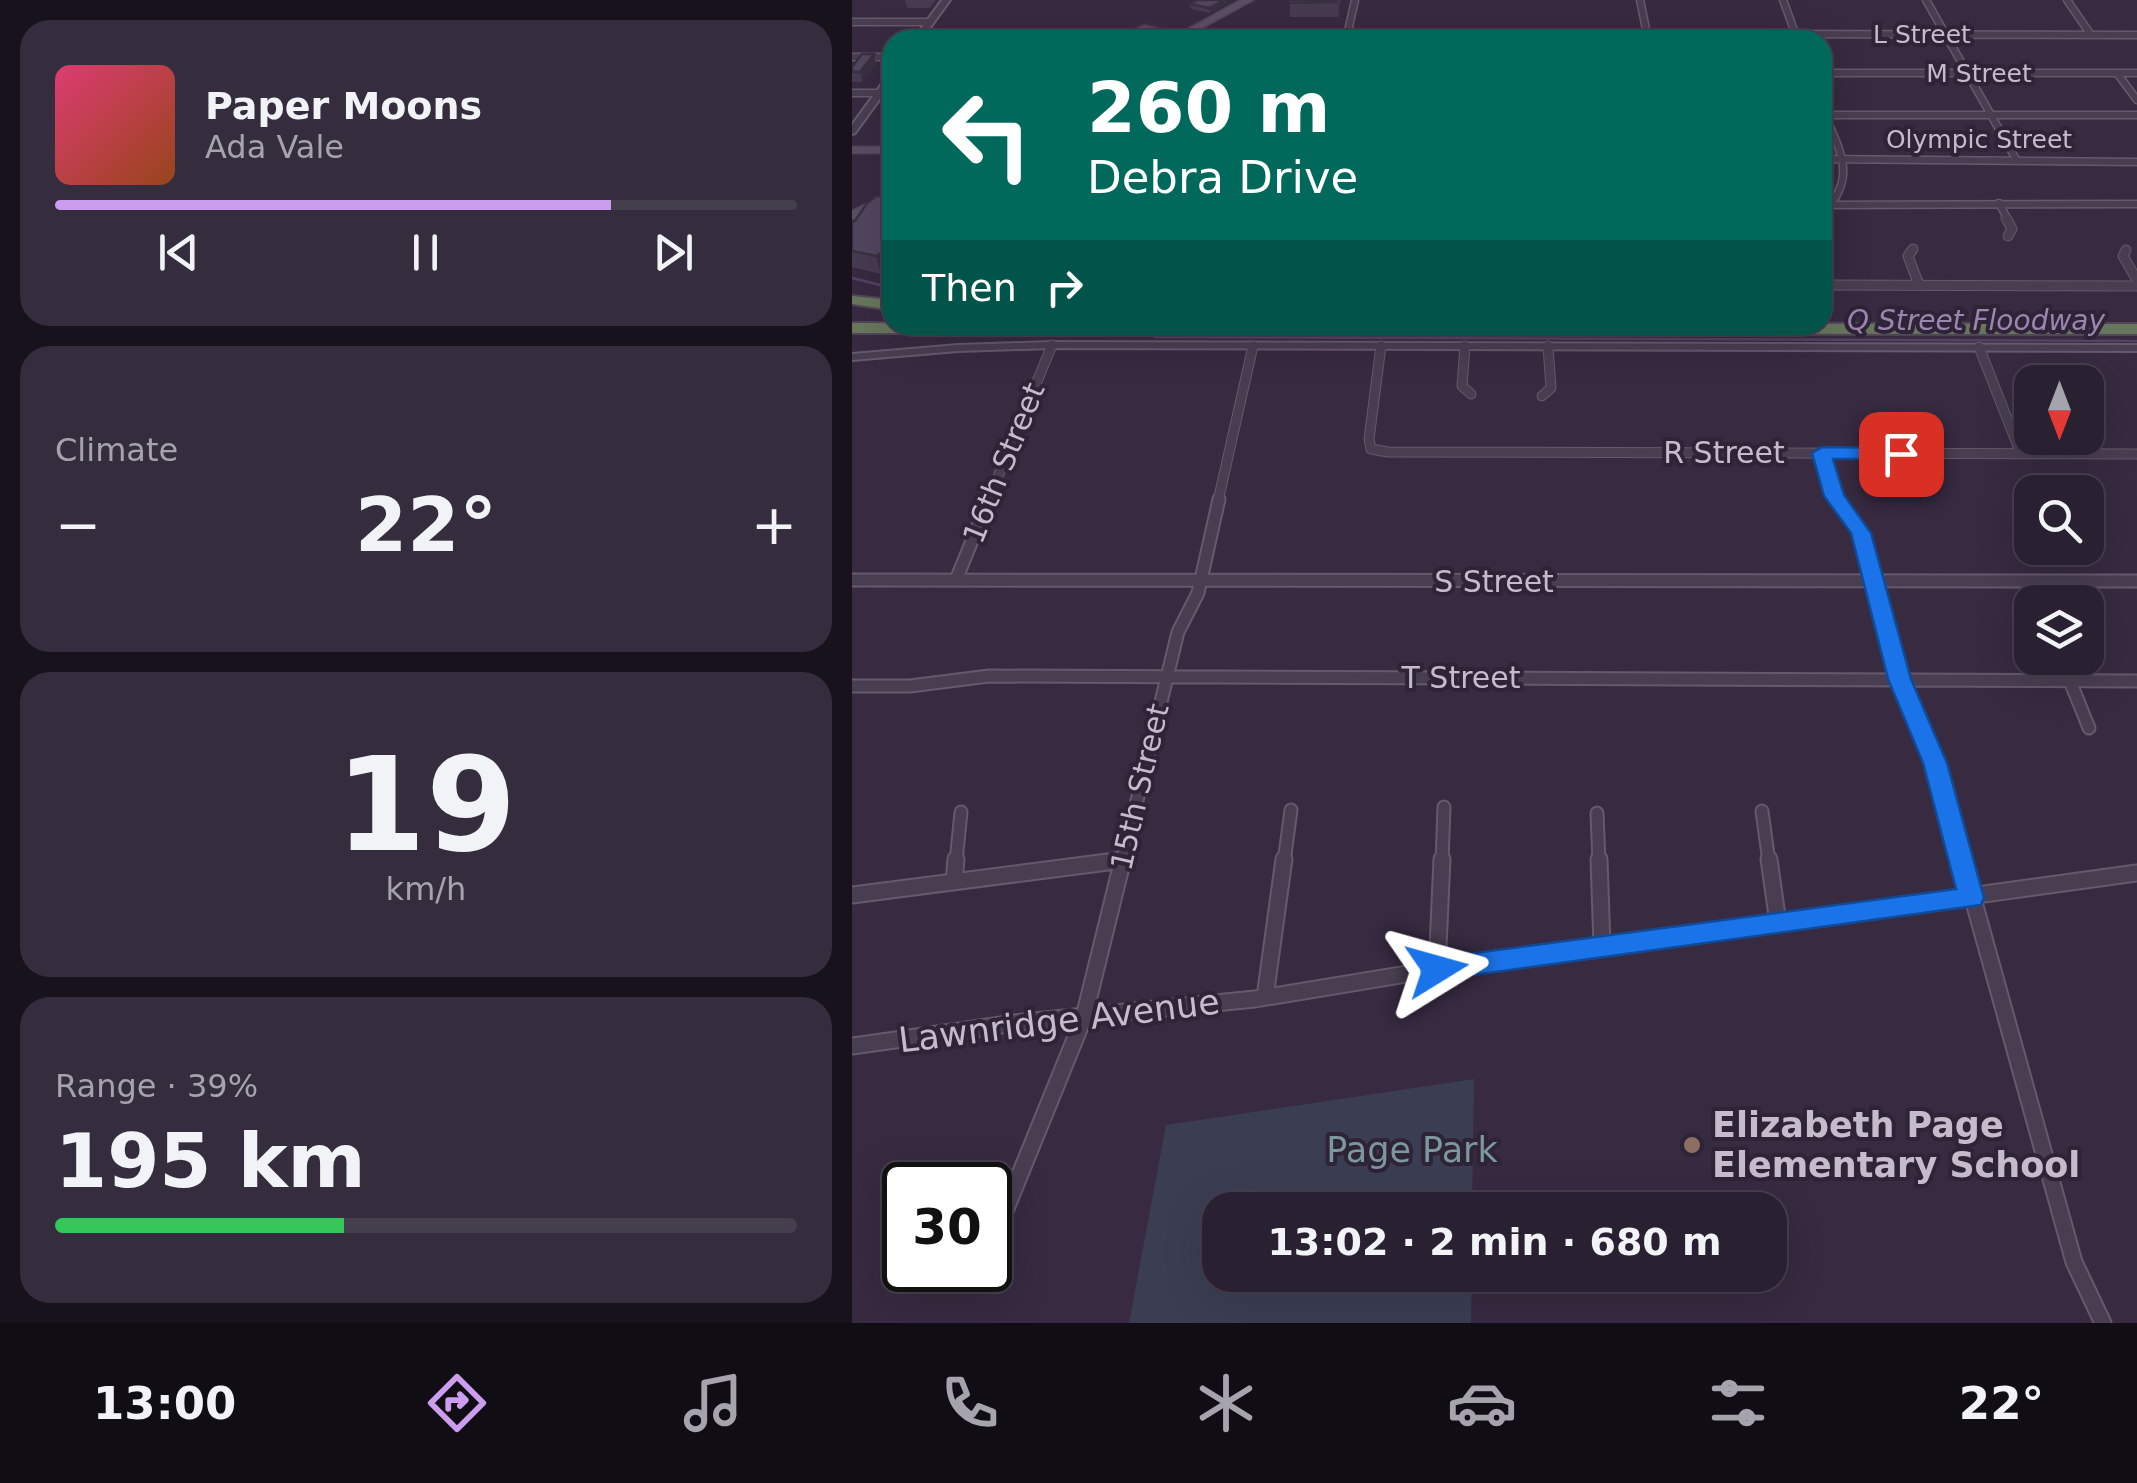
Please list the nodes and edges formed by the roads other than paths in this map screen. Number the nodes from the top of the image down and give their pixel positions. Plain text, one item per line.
1 (946, 0) edge
2 (1248, 0) edge
3 (1258, 0) edge
4 (1355, 0) edge
5 (1640, 0) edge
6 (1783, 0) edge
7 (1926, 0) edge
8 (2067, 0) edge
9 (852, 22) edge
10 (930, 22) junction
11 (925, 30) edge
12 (1192, 30) edge
13 (1204, 30) edge
14 (1349, 30) edge
15 (1646, 30) edge
16 (1794, 30) edge
17 (1946, 34) junction
18 (2091, 35) junction
19 (2136, 35) edge
20 (1832, 36) edge
21 (852, 57) edge
22 (882, 57) edge
23 (1832, 72) edge
24 (1967, 73) junction
25 (2118, 73) junction
26 (2136, 73) edge
27 (882, 89) edge
28 (852, 93) edge
29 (879, 93) junction
30 (2136, 100) edge
31 (1832, 112) edge
32 (1991, 115) junction
33 (2136, 115) edge
34 (852, 131) edge
35 (1832, 135) edge
36 (852, 150) edge
37 (882, 150) edge
38 (1832, 160) edge
39 (1842, 161) junction
40 (2017, 161) junction
41 (2136, 162) edge
42 (882, 199) edge
43 (1832, 202) edge
44 (1999, 204) junction
45 (2136, 204) edge
46 (1832, 206) edge
47 (852, 216) edge
48 (2008, 236) dead end
49 (1913, 249) dead end
50 (2126, 250) dead end
51 (2136, 283) edge
52 (1832, 285) edge
53 (1919, 285) junction
54 (852, 300) edge
55 (882, 304) edge
56 (852, 318) edge
57 (882, 319) edge
58 (1832, 320) edge
59 (2136, 321) edge
60 (852, 328) edge
61 (882, 329) edge
62 (2136, 329) edge
63 (1832, 331) edge
64 (969, 335) edge
65 (1008, 335) edge
66 (1040, 335) edge
67 (1323, 335) edge
68 (1052, 337) junction
69 (852, 339) edge
70 (1252, 346) junction
71 (1381, 346) junction
72 (1465, 346) junction
73 (1548, 346) junction
74 (1978, 347) junction
75 (2136, 348) edge
76 (854, 360) edge
77 (1471, 394) dead end
78 (1542, 396) dead end
79 (2014, 435) edge
80 (1822, 453) junction
81 (2014, 454) edge
82 (2104, 454) edge
83 (2136, 454) edge
84 (852, 580) edge
85 (956, 580) junction
86 (1201, 581) junction
87 (1873, 582) junction
88 (2136, 582) edge
89 (1166, 677) junction
90 (1900, 679) junction
91 (2070, 681) junction
92 (2136, 681) edge
93 (852, 686) edge
94 (2089, 728) dead end
95 (1444, 807) dead end
96 (1291, 810) dead end
97 (1762, 811) dead end
98 (961, 812) dead end
99 (1597, 812) dead end
100 (1123, 860) junction
101 (2136, 873) edge
102 (954, 881) junction
103 (852, 894) edge
104 (1971, 898) junction
105 (1778, 922) junction
106 (1602, 946) junction
107 (1437, 969) junction
108 (1265, 997) junction
109 (1084, 1017) junction
110 (852, 1046) edge
111 (1012, 1193) edge
112 (2103, 1323) edge

1 - 10 street
2 - 12 main road
3 - 13 main road
4 - 14 street
5 - 15 street
6 - 16 street
7 - 17 street
8 - 18 street
9 - 10 street
10 - 11 street
17 - 18 street, L Street
17 - 20 street, L Street
17 - 24 street
18 - 19 street, L Street
21 - 22 street
23 - 24 street, M Street
24 - 25 street, M Street
24 - 32 street
25 - 26 street, M Street
25 - 30 street
27 - 29 street
28 - 29 street
29 - 34 street
31 - 32 street
32 - 33 street
32 - 40 street
35 - 39 street
36 - 37 main road
38 - 39 street, Olympic Street
39 - 40 street, Olympic Street
39 - 43 street
40 - 41 street, Olympic Street
42 - 47 main road
44 - 45 street
44 - 46 street
44 - 48 street
49 - 53 street
50 - 51 street
51 - 53 street
52 - 53 street
54 - 55 highway
56 - 57 highway
58 - 59 highway
60 - 61 highway
62 - 63 highway
64 - 69 highway
65 - 68 highway
66 - 68 highway
67 - 68 highway
68 - 70 street
68 - 76 street
68 - 85 street, 16th Street
70 - 71 street
70 - 86 street, 15th Street
71 - 72 street
71 - 80 street, R Street
72 - 73 street
72 - 77 street
73 - 74 street
73 - 78 street
74 - 75 street
74 - 79 street
80 - 81 street, R Street
80 - 87 street
82 - 83 street, R Street
84 - 85 street, S Street
85 - 86 street, S Street
86 - 87 street, S Street
86 - 89 street, 15th Street
87 - 88 street, S Street
87 - 90 street
89 - 90 street, T Street
89 - 93 street, T Street
89 - 100 street, 15th Street
90 - 91 street, T Street
90 - 104 street
91 - 92 street, T Street
91 - 94 street
95 - 107 street
96 - 108 street
97 - 105 street
98 - 102 street
99 - 106 street
100 - 102 street
100 - 109 street, 15th Street
101 - 104 street, Lawnridge Avenue
102 - 103 street
104 - 105 street, Lawnridge Avenue
104 - 112 street
105 - 106 street, Lawnridge Avenue
106 - 107 street, Lawnridge Avenue
107 - 108 street, Lawnridge Avenue
108 - 109 street, Lawnridge Avenue
109 - 110 street, Lawnridge Avenue
109 - 111 street, 15th Street

